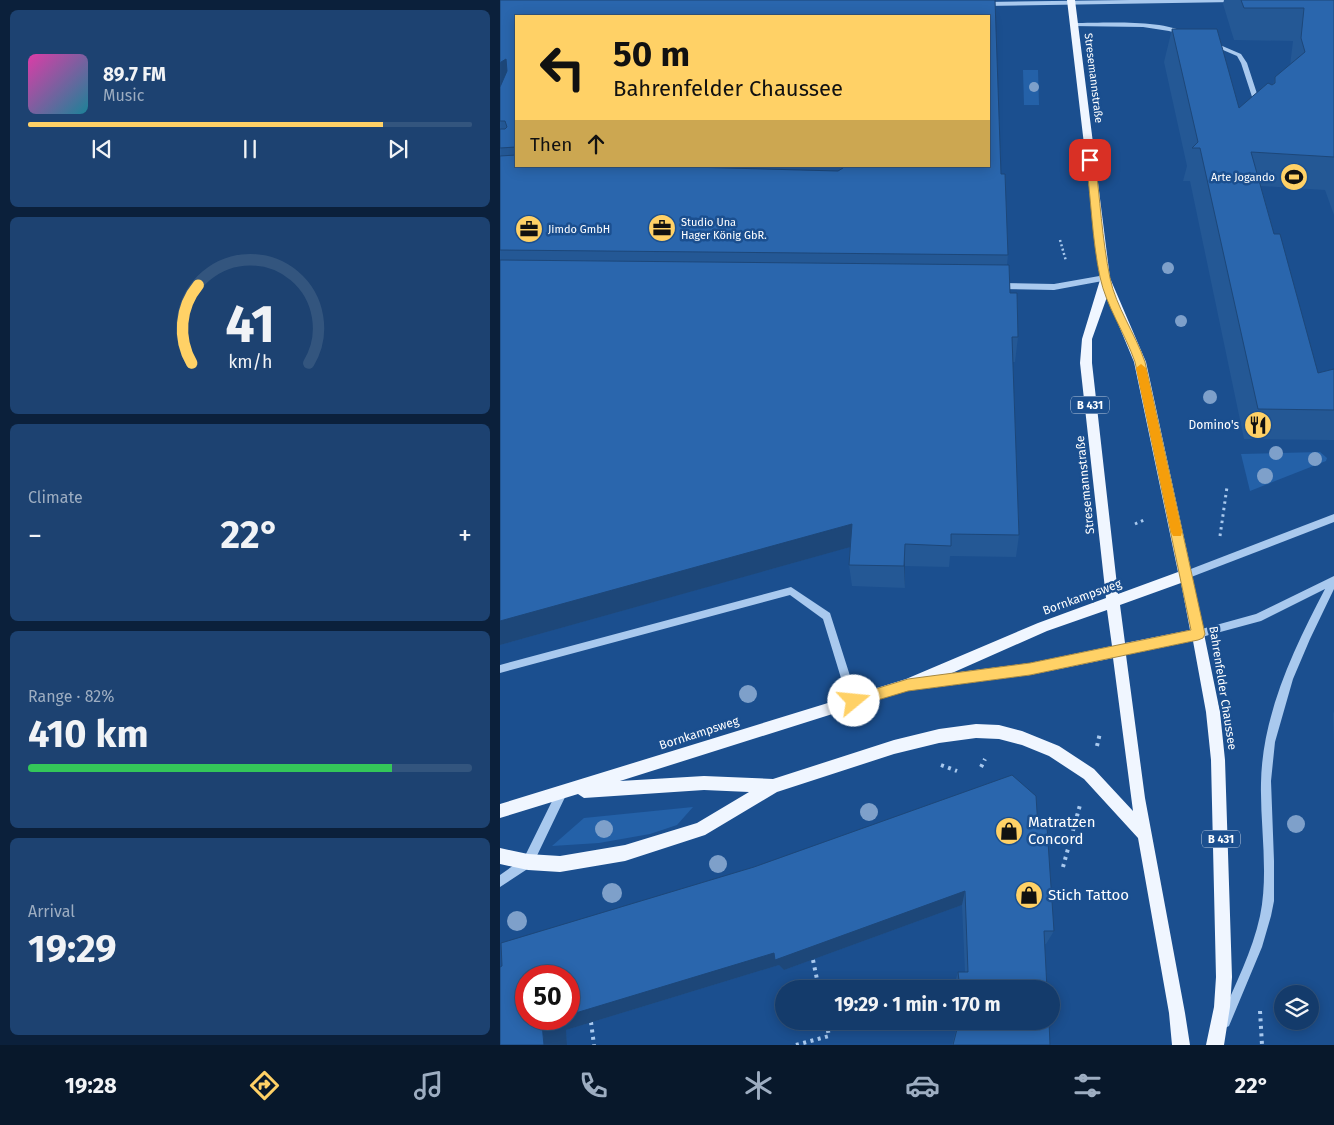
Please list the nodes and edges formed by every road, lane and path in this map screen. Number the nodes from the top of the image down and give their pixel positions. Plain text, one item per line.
1 (1235, 0) edge
2 (1071, 2) edge
3 (980, 4) edge
4 (1074, 26) junction
5 (1191, 36) edge
6 (1208, 42) edge
7 (1260, 114) edge
8 (1105, 278) junction
9 (985, 286) edge
10 (1334, 518) edge
11 (1186, 576) junction
12 (1334, 580) edge
13 (1113, 601) junction
14 (1198, 634) junction
15 (1118, 649) junction
16 (500, 669) edge
17 (908, 685) junction
18 (854, 701) junction
19 (773, 786) junction
20 (562, 793) junction
21 (1080, 805) dead end
22 (500, 811) edge
23 (1144, 833) junction
24 (500, 856) edge
25 (528, 862) junction
26 (1063, 867) dead end
27 (500, 882) edge
28 (813, 960) edge
29 (817, 980) edge
30 (590, 1022) edge
31 (828, 1030) edge
32 (594, 1045) edge
33 (796, 1045) edge
34 (1181, 1045) edge
35 (1215, 1045) edge

1 - 2 street
2 - 3 street
2 - 4 main road, Stresemannstraße / B 431
4 - 5 street
4 - 8 main road, Stresemannstraße / B 431
6 - 7 street
8 - 9 street
8 - 11 main road, Stresemannstraße / B 431
8 - 13 main road, Stresemannstraße / B 431
10 - 11 street
11 - 13 main road, Bornkampsweg
11 - 14 main road, Bahrenfelder Chaussee / B 431
12 - 14 street
12 - 35 street
13 - 15 main road, B 431
13 - 17 main road, Bornkampsweg
14 - 15 main road, Bornkampsweg
14 - 35 main road, Bahrenfelder Chaussee / B 431
15 - 17 main road, Bornkampsweg
15 - 23 main road, B 431
16 - 18 street
17 - 18 main road, Bornkampsweg
18 - 20 main road, Bornkampsweg
19 - 20 main road
19 - 23 main road
19 - 25 main road
20 - 22 main road, Bornkampsweg
20 - 25 street
21 - 26 path
23 - 34 main road, B 431
24 - 25 main road
25 - 27 street
28 - 29 path
30 - 32 path
31 - 33 path

